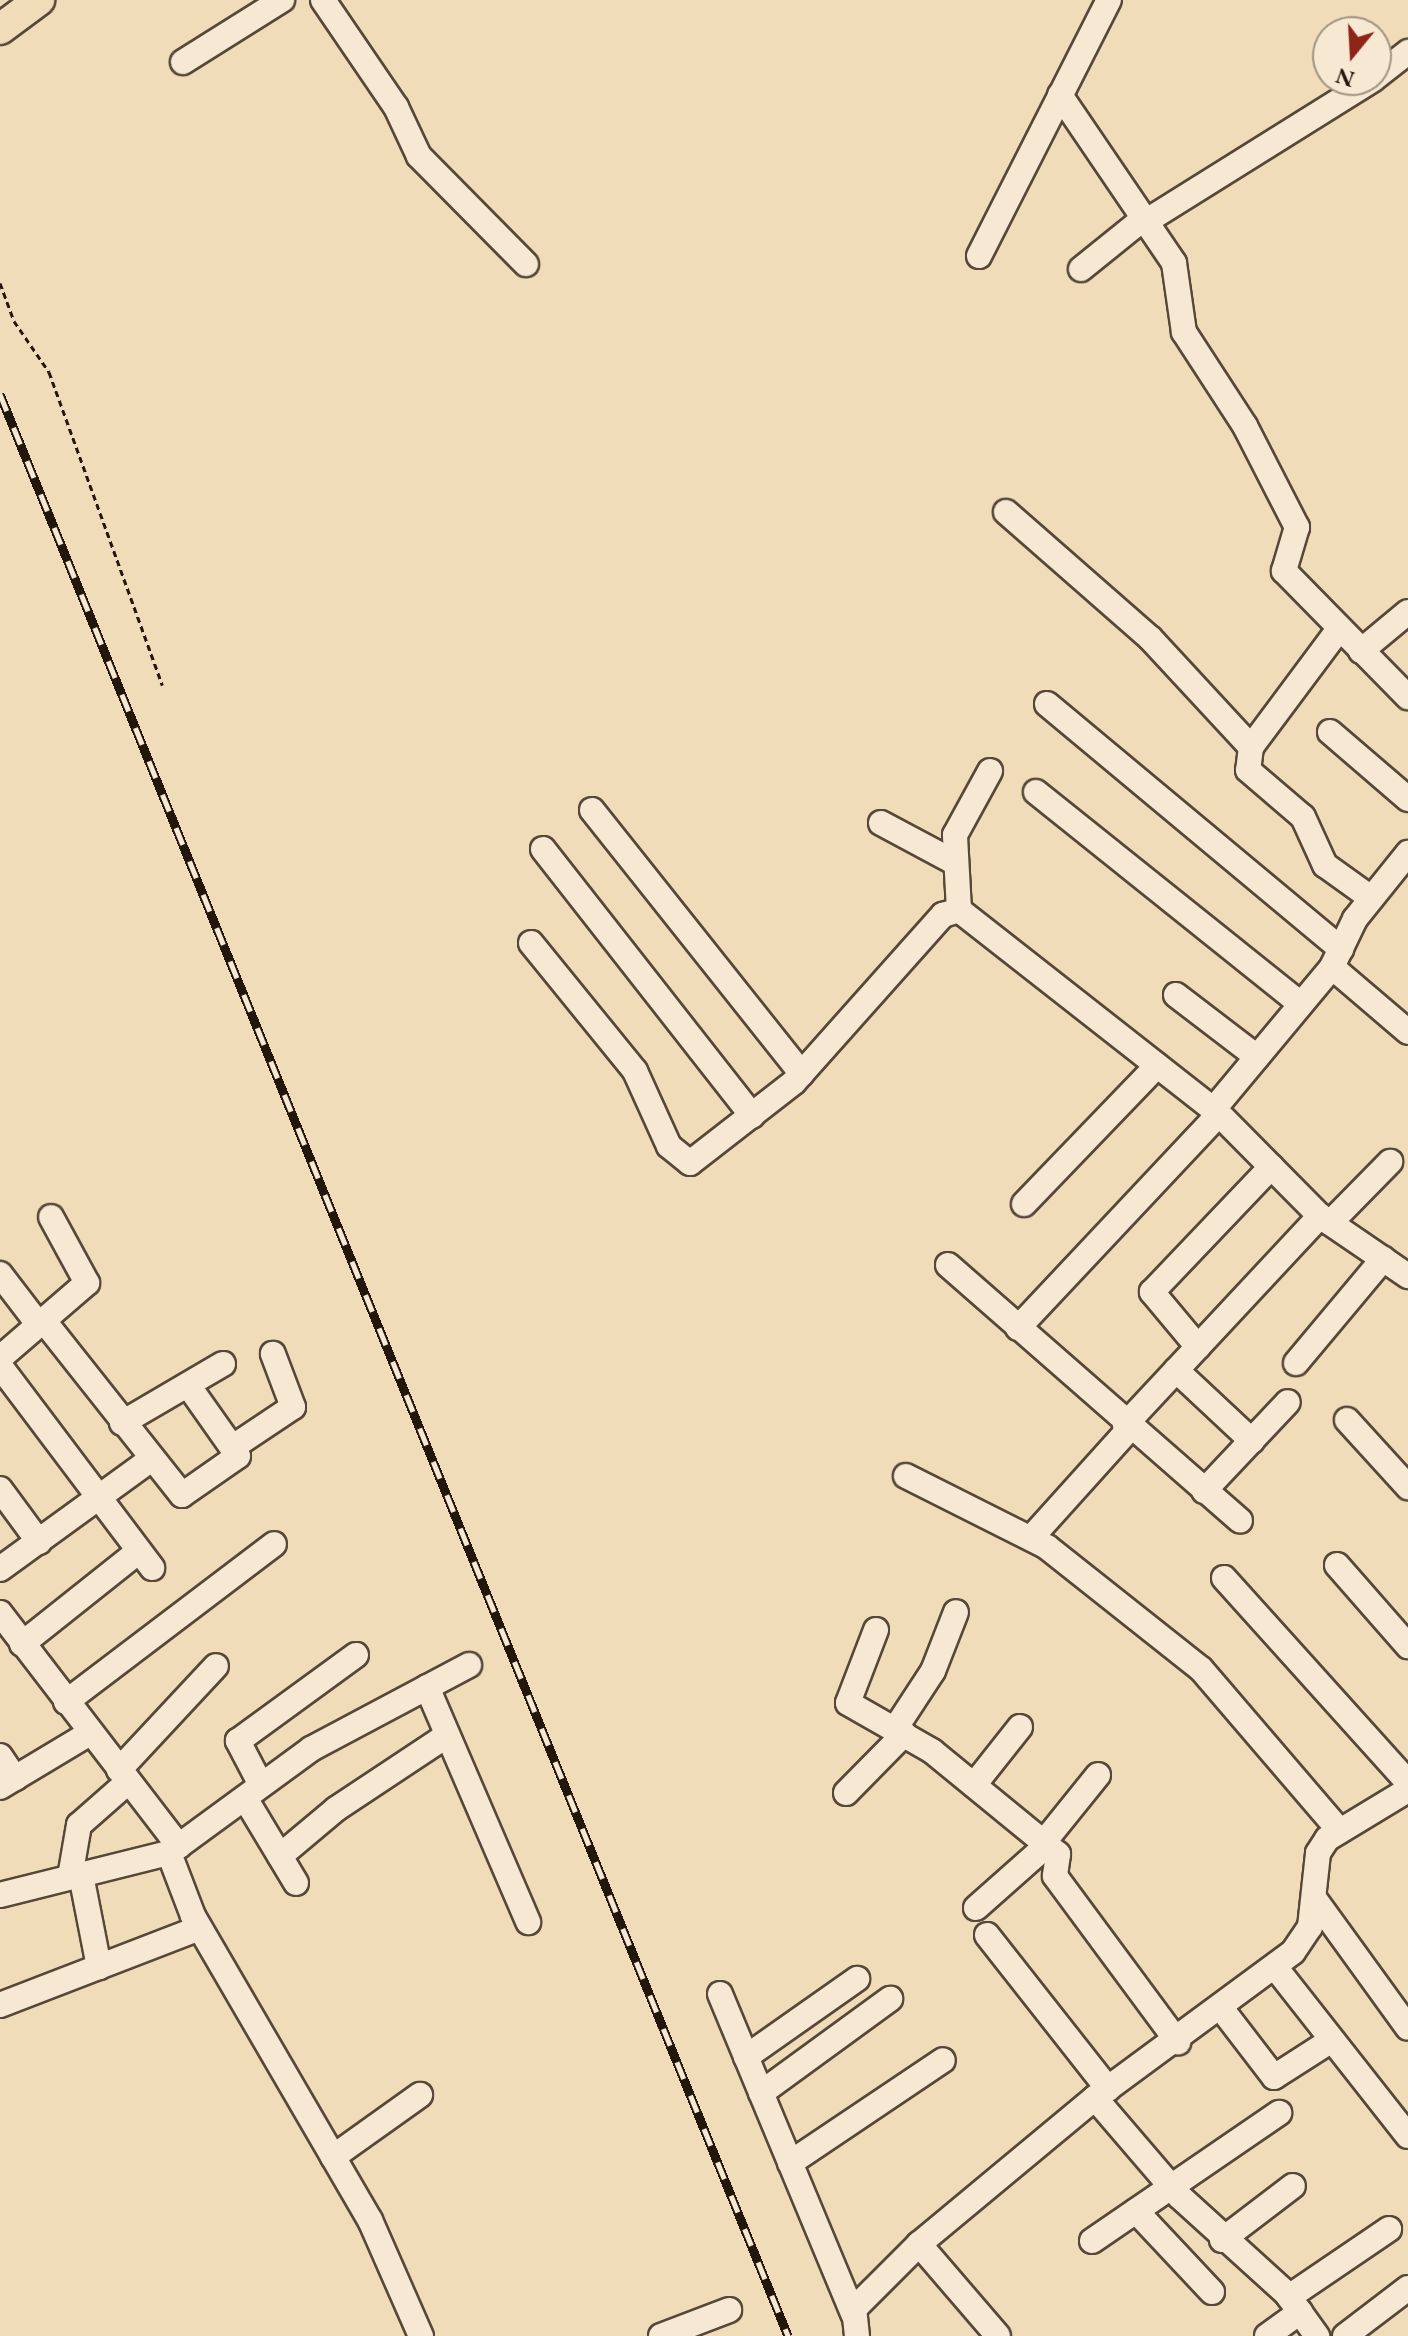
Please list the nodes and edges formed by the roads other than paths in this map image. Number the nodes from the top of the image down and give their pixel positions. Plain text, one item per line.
1 (39, 0) edge
2 (282, 0) edge
3 (323, 0) edge
4 (1109, 0) edge
5 (0, 29) edge
6 (1408, 52) edge
7 (183, 62) dead end
8 (1392, 65) edge
9 (1060, 95) junction
10 (1346, 96) edge
11 (1144, 220) junction
12 (979, 256) dead end
13 (526, 264) dead end
14 (1081, 269) dead end
15 (1006, 512) dead end
16 (1408, 612) edge
17 (1339, 629) junction
18 (1361, 651) junction
19 (1408, 697) edge
20 (1047, 704) dead end
21 (1330, 732) dead end
22 (1251, 747) junction
23 (990, 771) dead end
24 (1036, 792) dead end
25 (1408, 799) edge
26 (592, 810) dead end
27 (881, 823) dead end
28 (543, 849) dead end
29 (1408, 853) edge
30 (954, 862) junction
31 (1371, 898) junction
32 (959, 910) junction
33 (531, 943) dead end
34 (1337, 958) junction
35 (1176, 995) dead end
36 (1301, 1004) junction
37 (1408, 1032) edge
38 (1257, 1057) junction
39 (1157, 1066) junction
40 (802, 1074) junction
41 (1216, 1112) junction
42 (752, 1116) junction
43 (1390, 1162) dead end
44 (1271, 1167) junction
45 (1024, 1204) dead end
46 (51, 1217) dead end
47 (1325, 1220) junction
48 (1383, 1259) junction
49 (948, 1265) dead end
50 (0, 1274) edge
51 (1408, 1276) edge
52 (42, 1323) junction
53 (1018, 1328) junction
54 (1198, 1347) junction
55 (273, 1354) dead end
56 (0, 1358) edge
57 (1296, 1363) dead end
58 (223, 1364) dead end
59 (0, 1366) edge
60 (1176, 1370) junction
61 (188, 1385) junction
62 (1288, 1402) dead end
63 (1347, 1420) dead end
64 (122, 1423) junction
65 (1127, 1427) junction
66 (1252, 1441) junction
67 (233, 1447) junction
68 (150, 1460) junction
69 (906, 1476) dead end
70 (1408, 1487) edge
71 (0, 1489) edge
72 (1204, 1491) junction
73 (100, 1498) junction
74 (1240, 1521) dead end
75 (1031, 1538) junction
76 (39, 1542) junction
77 (274, 1544) dead end
78 (1337, 1565) dead end
79 (0, 1569) edge
80 (1224, 1578) dead end
81 (956, 1612) dead end
82 (0, 1613) edge
83 (876, 1630) dead end
84 (22, 1644) junction
85 (1408, 1646) edge
86 (356, 1655) dead end
87 (469, 1665) dead end
88 (216, 1666) dead end
89 (427, 1687) junction
90 (66, 1702) junction
91 (1020, 1727) dead end
92 (900, 1732) junction
93 (90, 1733) junction
94 (443, 1738) junction
95 (0, 1756) edge
96 (1098, 1775) dead end
97 (124, 1776) junction
98 (8, 1782) edge
99 (1408, 1782) edge
100 (974, 1785) junction
101 (1408, 1790) edge
102 (253, 1792) junction
103 (846, 1793) dead end
104 (1340, 1831) junction
105 (1045, 1844) junction
106 (174, 1849) junction
107 (280, 1856) junction
108 (76, 1876) junction
109 (296, 1883) dead end
110 (0, 1895) edge
111 (1314, 1898) junction
112 (976, 1908) dead end
113 (528, 1922) dead end
114 (200, 1928) junction
115 (987, 1935) dead end
116 (99, 1967) junction
117 (1275, 1967) junction
118 (857, 1979) dead end
119 (720, 1994) dead end
120 (890, 1999) dead end
121 (0, 2005) edge
122 (1221, 2008) junction
123 (1408, 2028) edge
124 (1330, 2041) junction
125 (1178, 2042) junction
126 (746, 2057) junction
127 (943, 2060) dead end
128 (761, 2093) junction
129 (1102, 2094) junction
130 (420, 2095) dead end
131 (1279, 2113) dead end
132 (1408, 2136) edge
133 (333, 2157) junction
134 (790, 2163) junction
135 (1293, 2186) dead end
136 (1171, 2187) junction
137 (1136, 2211) junction
138 (1389, 2229) dead end
139 (1222, 2240) junction
140 (1092, 2241) dead end
141 (919, 2244) junction
142 (1408, 2288) edge
143 (1212, 2292) dead end
144 (1294, 2304) junction
145 (729, 2310) dead end
146 (855, 2325) edge
147 (421, 2336) edge
148 (662, 2336) edge
149 (998, 2336) edge
150 (1267, 2336) edge
151 (1317, 2336) edge
152 (1345, 2336) edge

1 - 5 main road
2 - 7 street
3 - 13 street
4 - 9 street
6 - 8 street
9 - 11 street
9 - 12 street
10 - 11 street
11 - 14 street
11 - 17 street
15 - 22 street
16 - 18 street
17 - 18 street
17 - 22 street
18 - 19 street
20 - 34 street
21 - 25 street
22 - 31 street
23 - 30 street
24 - 36 street
26 - 40 street
27 - 30 street
28 - 42 street
29 - 31 street
30 - 32 street
31 - 34 street
32 - 39 street
32 - 40 street
33 - 42 street
34 - 36 street
34 - 37 street
35 - 38 street
36 - 38 street
38 - 41 street
39 - 41 street
39 - 45 street
40 - 42 street
41 - 44 street
41 - 53 street
43 - 47 street
44 - 47 street
44 - 54 street
46 - 52 street
47 - 48 street
47 - 54 street
48 - 51 street
48 - 57 street
49 - 53 street
50 - 52 street
52 - 56 street
52 - 64 street
53 - 65 street
54 - 60 street
55 - 67 street
58 - 61 street
59 - 73 street
60 - 65 street
60 - 66 street
61 - 64 street
61 - 67 street
62 - 66 street
63 - 70 street
64 - 68 street
65 - 72 street
65 - 75 street
66 - 72 street
67 - 68 street
68 - 73 street
69 - 75 street
71 - 76 street
72 - 74 street
73 - 76 street
73 - 84 street
75 - 104 street
76 - 79 street
77 - 90 street
78 - 85 street
80 - 99 street
81 - 92 street
82 - 84 street
83 - 92 street
84 - 90 street
86 - 102 street
87 - 89 street
88 - 97 street
89 - 94 street
89 - 102 street
90 - 93 street
91 - 100 street
92 - 100 street
92 - 103 street
93 - 97 street
93 - 98 street
94 - 107 street
94 - 113 street
95 - 98 street
96 - 105 street
97 - 106 street
97 - 108 street
100 - 105 street
101 - 104 street
102 - 106 street
102 - 107 street
104 - 111 street
105 - 112 street
105 - 125 street
106 - 108 street
106 - 114 street
107 - 109 street
108 - 110 street
108 - 116 street
111 - 117 street
111 - 123 street
114 - 116 street
114 - 133 street
115 - 129 street
116 - 121 street
117 - 122 street
117 - 124 street
118 - 126 street
119 - 126 street
120 - 128 street
122 - 124 street
122 - 125 street
124 - 132 street
125 - 129 street
126 - 128 street
127 - 134 street
128 - 134 street
129 - 136 street
129 - 141 street
130 - 133 street
131 - 136 street
133 - 147 street
134 - 146 street
135 - 139 street
136 - 137 street
136 - 139 street
137 - 140 street
137 - 143 street
138 - 144 street
139 - 144 street
141 - 146 street
141 - 149 street
142 - 152 street
144 - 150 street
144 - 151 street
145 - 148 street

